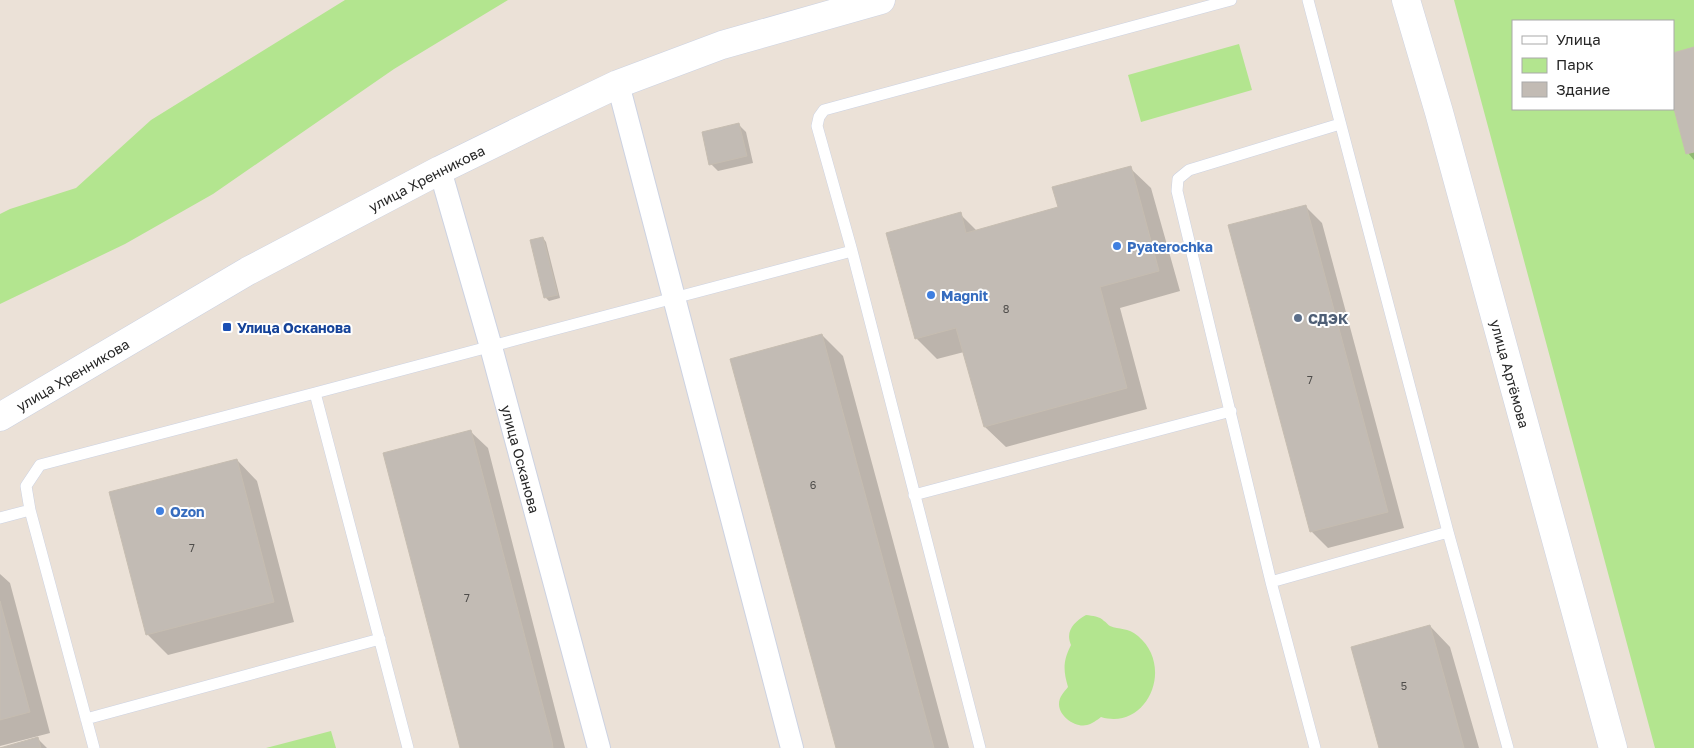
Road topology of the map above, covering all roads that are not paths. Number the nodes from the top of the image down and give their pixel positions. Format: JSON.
{"nodes":[{"id":1,"x":881,"y":0,"type":"edge"},
{"id":2,"x":1231,"y":0,"type":"edge"},
{"id":3,"x":1308,"y":0,"type":"edge"},
{"id":4,"x":1406,"y":0,"type":"edge"},
{"id":5,"x":618,"y":84,"type":"junction"},
{"id":6,"x":1340,"y":124,"type":"junction"},
{"id":7,"x":440,"y":170,"type":"junction"},
{"id":8,"x":852,"y":251,"type":"junction"},
{"id":9,"x":673,"y":297,"type":"junction"},
{"id":10,"x":491,"y":347,"type":"junction"},
{"id":11,"x":315,"y":393,"type":"junction"},
{"id":12,"x":1231,"y":411,"type":"junction"},
{"id":13,"x":0,"y":417,"type":"edge"},
{"id":14,"x":914,"y":495,"type":"junction"},
{"id":15,"x":30,"y":510,"type":"junction"},
{"id":16,"x":0,"y":518,"type":"edge"},
{"id":17,"x":1448,"y":532,"type":"junction"},
{"id":18,"x":1271,"y":582,"type":"junction"},
{"id":19,"x":380,"y":639,"type":"junction"},
{"id":20,"x":86,"y":719,"type":"junction"},
{"id":21,"x":94,"y":748,"type":"edge"},
{"id":22,"x":408,"y":748,"type":"edge"},
{"id":23,"x":599,"y":748,"type":"edge"},
{"id":24,"x":792,"y":748,"type":"edge"},
{"id":25,"x":980,"y":748,"type":"edge"},
{"id":26,"x":1315,"y":748,"type":"edge"},
{"id":27,"x":1508,"y":748,"type":"edge"},
{"id":28,"x":1613,"y":748,"type":"edge"}],
"edges":[{"from":1,"to":5,"type":"street","name":"улица Хренникова"},
{"from":2,"to":8,"type":"lane"},
{"from":3,"to":6,"type":"lane"},
{"from":4,"to":28,"type":"street","name":"улица Артёмова"},
{"from":5,"to":7,"type":"street","name":"улица Хренникова"},
{"from":5,"to":9,"type":"street"},
{"from":6,"to":12,"type":"lane"},
{"from":6,"to":17,"type":"lane"},
{"from":7,"to":10,"type":"street","name":"улица Осканова"},
{"from":7,"to":13,"type":"street","name":"улица Хренникова"},
{"from":8,"to":9,"type":"lane"},
{"from":8,"to":14,"type":"lane"},
{"from":9,"to":10,"type":"lane"},
{"from":9,"to":24,"type":"street"},
{"from":10,"to":11,"type":"lane"},
{"from":10,"to":23,"type":"street","name":"улица Осканова"},
{"from":11,"to":15,"type":"lane"},
{"from":11,"to":19,"type":"lane"},
{"from":12,"to":14,"type":"lane"},
{"from":12,"to":18,"type":"lane"},
{"from":14,"to":25,"type":"lane"},
{"from":15,"to":16,"type":"lane"},
{"from":15,"to":20,"type":"lane"},
{"from":17,"to":18,"type":"lane"},
{"from":17,"to":27,"type":"lane"},
{"from":18,"to":26,"type":"lane"},
{"from":19,"to":20,"type":"lane"},
{"from":19,"to":22,"type":"lane"},
{"from":20,"to":21,"type":"lane"}]}
